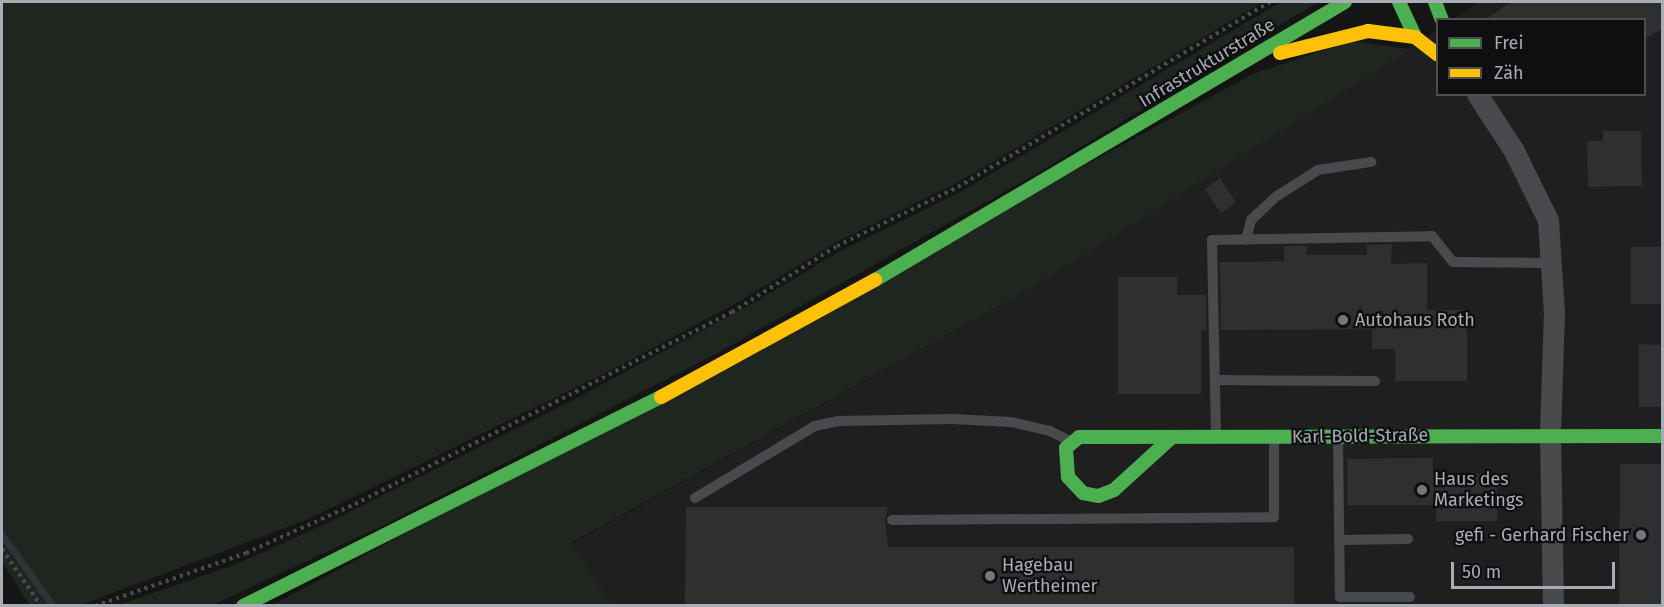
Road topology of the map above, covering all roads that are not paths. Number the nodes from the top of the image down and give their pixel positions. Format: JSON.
{"nodes":[{"id":1,"x":1345,"y":2,"type":"edge"},
{"id":2,"x":1399,"y":2,"type":"edge"},
{"id":3,"x":1435,"y":2,"type":"edge"},
{"id":4,"x":1441,"y":18,"type":"edge"},
{"id":5,"x":1415,"y":37,"type":"junction"},
{"id":6,"x":1436,"y":54,"type":"edge"},
{"id":7,"x":1245,"y":62,"type":"junction"},
{"id":8,"x":1478,"y":96,"type":"edge"},
{"id":9,"x":1371,"y":162,"type":"dead end"},
{"id":10,"x":1246,"y":240,"type":"junction"},
{"id":11,"x":1554,"y":263,"type":"junction"},
{"id":12,"x":1215,"y":380,"type":"junction"},
{"id":13,"x":1375,"y":381,"type":"dead end"},
{"id":14,"x":1550,"y":434,"type":"junction"},
{"id":15,"x":1338,"y":436,"type":"junction"},
{"id":16,"x":1662,"y":436,"type":"edge"},
{"id":17,"x":1274,"y":437,"type":"junction"},
{"id":18,"x":1216,"y":438,"type":"junction"},
{"id":19,"x":1170,"y":439,"type":"junction"},
{"id":20,"x":1073,"y":443,"type":"junction"},
{"id":21,"x":695,"y":498,"type":"dead end"},
{"id":22,"x":892,"y":520,"type":"dead end"},
{"id":23,"x":1408,"y":539,"type":"dead end"},
{"id":24,"x":1339,"y":540,"type":"junction"},
{"id":25,"x":1410,"y":597,"type":"dead end"},
{"id":26,"x":243,"y":606,"type":"edge"},
{"id":27,"x":1553,"y":606,"type":"edge"}],
"edges":[{"from":1,"to":7,"type":"street","name":"Infrastrukturstraße"},
{"from":2,"to":5,"type":"street"},
{"from":3,"to":4,"type":"street"},
{"from":5,"to":6,"type":"street"},
{"from":5,"to":7,"type":"street"},
{"from":7,"to":26,"type":"street","name":"Infrastrukturstraße"},
{"from":8,"to":11,"type":"street"},
{"from":9,"to":10,"type":"lane"},
{"from":10,"to":11,"type":"lane"},
{"from":10,"to":12,"type":"lane"},
{"from":11,"to":14,"type":"street"},
{"from":12,"to":13,"type":"lane"},
{"from":12,"to":18,"type":"lane"},
{"from":14,"to":15,"type":"street","name":"Karl-Bold-Straße"},
{"from":14,"to":16,"type":"street","name":"Karl-Bold-Straße"},
{"from":14,"to":27,"type":"street"},
{"from":15,"to":17,"type":"street","name":"Karl-Bold-Straße"},
{"from":15,"to":24,"type":"lane"},
{"from":17,"to":18,"type":"street","name":"Karl-Bold-Straße"},
{"from":17,"to":22,"type":"lane"},
{"from":18,"to":19,"type":"street","name":"Karl-Bold-Straße"},
{"from":19,"to":20,"type":"street","name":"Karl-Bold-Straße"},
{"from":19,"to":20,"type":"street"},
{"from":20,"to":21,"type":"lane"},
{"from":23,"to":24,"type":"lane"},
{"from":24,"to":25,"type":"lane"}]}
